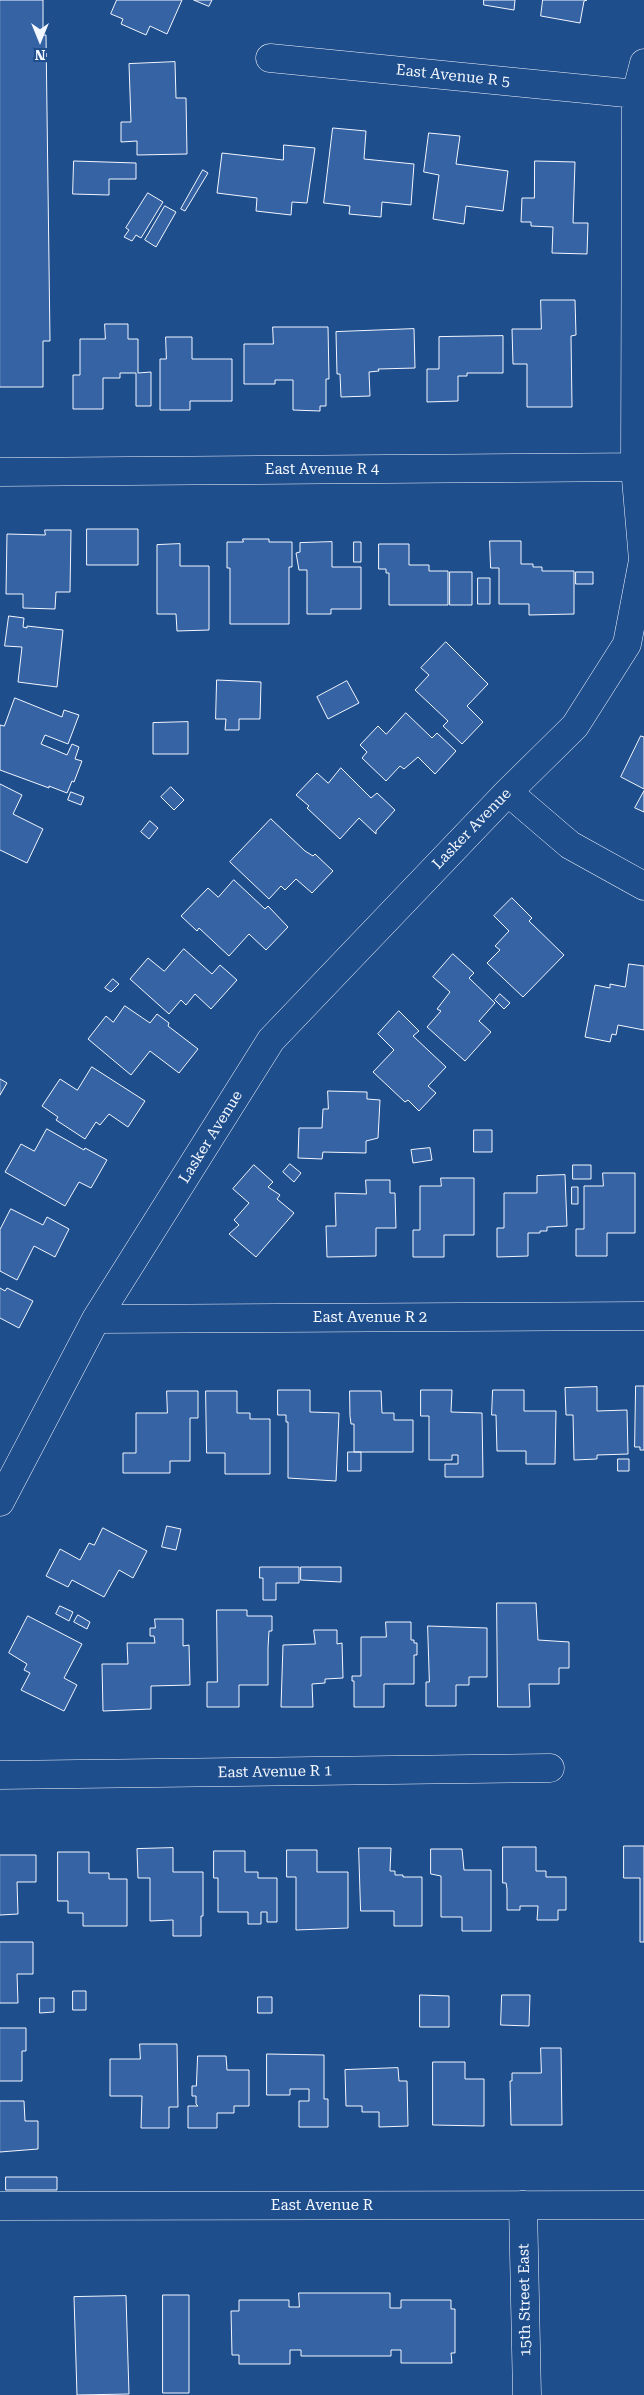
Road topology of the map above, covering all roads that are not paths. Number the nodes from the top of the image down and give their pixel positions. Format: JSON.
{"nodes":[{"id":1,"x":270,"y":58,"type":"dead end"},
{"id":2,"x":644,"y":63,"type":"edge"},
{"id":3,"x":636,"y":94,"type":"junction"},
{"id":4,"x":639,"y":467,"type":"edge"},
{"id":5,"x":0,"y":472,"type":"edge"},
{"id":6,"x":508,"y":792,"type":"junction"},
{"id":7,"x":644,"y":886,"type":"edge"},
{"id":8,"x":644,"y":1316,"type":"edge"},
{"id":9,"x":96,"y":1319,"type":"junction"},
{"id":10,"x":0,"y":1502,"type":"edge"},
{"id":11,"x":550,"y":1768,"type":"dead end"},
{"id":12,"x":0,"y":1775,"type":"edge"},
{"id":13,"x":523,"y":2205,"type":"junction"},
{"id":14,"x":644,"y":2205,"type":"edge"},
{"id":15,"x":0,"y":2206,"type":"edge"},
{"id":16,"x":527,"y":2395,"type":"edge"}],
"edges":[{"from":1,"to":3,"type":"street","name":"East Avenue R 5"},
{"from":2,"to":3,"type":"street","name":"Lasker Avenue"},
{"from":3,"to":4,"type":"street","name":"Lasker Avenue"},
{"from":4,"to":5,"type":"street","name":"East Avenue R 4"},
{"from":4,"to":6,"type":"street","name":"Lasker Avenue"},
{"from":6,"to":7,"type":"street"},
{"from":6,"to":9,"type":"street","name":"Lasker Avenue"},
{"from":8,"to":9,"type":"street","name":"East Avenue R 2"},
{"from":9,"to":10,"type":"street","name":"Lasker Avenue"},
{"from":11,"to":12,"type":"street","name":"East Avenue R 1"},
{"from":13,"to":14,"type":"street","name":"East Avenue R"},
{"from":13,"to":15,"type":"street","name":"East Avenue R"},
{"from":13,"to":16,"type":"street","name":"15th Street East"}]}
